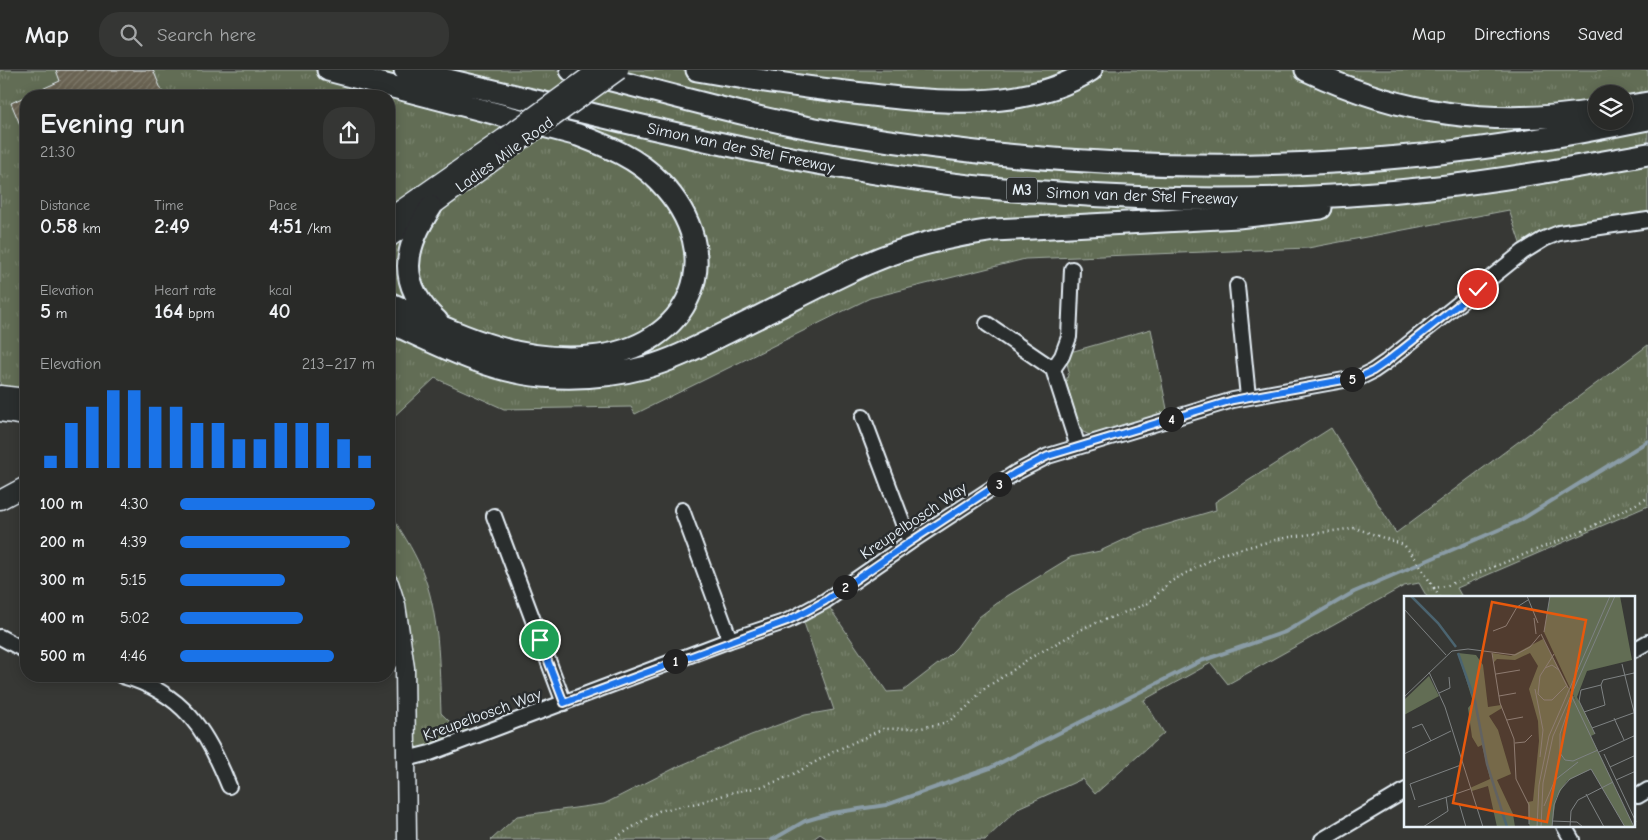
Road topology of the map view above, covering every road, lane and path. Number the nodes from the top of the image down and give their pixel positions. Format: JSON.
{"nodes":[{"id":1,"x":328,"y":70,"type":"edge"},
{"id":2,"x":405,"y":70,"type":"edge"},
{"id":3,"x":572,"y":70,"type":"edge"},
{"id":4,"x":598,"y":70,"type":"edge"},
{"id":5,"x":619,"y":70,"type":"edge"},
{"id":6,"x":697,"y":70,"type":"edge"},
{"id":7,"x":1091,"y":70,"type":"edge"},
{"id":8,"x":1306,"y":70,"type":"edge"},
{"id":9,"x":1648,"y":103,"type":"edge"},
{"id":10,"x":1633,"y":106,"type":"edge"},
{"id":11,"x":1588,"y":112,"type":"edge"},
{"id":12,"x":1648,"y":119,"type":"edge"},
{"id":13,"x":512,"y":140,"type":"junction"},
{"id":14,"x":1648,"y":154,"type":"edge"},
{"id":15,"x":1432,"y":188,"type":"junction"},
{"id":16,"x":431,"y":206,"type":"junction"},
{"id":17,"x":395,"y":214,"type":"edge"},
{"id":18,"x":1648,"y":220,"type":"edge"},
{"id":19,"x":395,"y":233,"type":"edge"},
{"id":20,"x":1072,"y":269,"type":"dead end"},
{"id":21,"x":1237,"y":286,"type":"dead end"},
{"id":22,"x":395,"y":306,"type":"edge"},
{"id":23,"x":987,"y":324,"type":"dead end"},
{"id":24,"x":395,"y":325,"type":"edge"},
{"id":25,"x":445,"y":328,"type":"junction"},
{"id":26,"x":1053,"y":369,"type":"junction"},
{"id":27,"x":0,"y":395,"type":"edge"},
{"id":28,"x":20,"y":397,"type":"edge"},
{"id":29,"x":1248,"y":397,"type":"junction"},
{"id":30,"x":0,"y":412,"type":"edge"},
{"id":31,"x":20,"y":415,"type":"edge"},
{"id":32,"x":863,"y":417,"type":"dead end"},
{"id":33,"x":1078,"y":447,"type":"junction"},
{"id":34,"x":20,"y":489,"type":"edge"},
{"id":35,"x":1648,"y":498,"type":"edge"},
{"id":36,"x":0,"y":500,"type":"edge"},
{"id":37,"x":20,"y":500,"type":"edge"},
{"id":38,"x":0,"y":508,"type":"edge"},
{"id":39,"x":682,"y":510,"type":"dead end"},
{"id":40,"x":494,"y":516,"type":"dead end"},
{"id":41,"x":910,"y":542,"type":"junction"},
{"id":42,"x":1434,"y":588,"type":"junction"},
{"id":43,"x":1439,"y":596,"type":"edge"},
{"id":44,"x":395,"y":602,"type":"edge"},
{"id":45,"x":0,"y":637,"type":"edge"},
{"id":46,"x":730,"y":640,"type":"junction"},
{"id":47,"x":1648,"y":642,"type":"edge"},
{"id":48,"x":20,"y":648,"type":"edge"},
{"id":49,"x":1636,"y":649,"type":"edge"},
{"id":50,"x":139,"y":682,"type":"edge"},
{"id":51,"x":564,"y":703,"type":"junction"},
{"id":52,"x":406,"y":758,"type":"junction"},
{"id":53,"x":229,"y":786,"type":"dead end"},
{"id":54,"x":1404,"y":791,"type":"edge"},
{"id":55,"x":1565,"y":828,"type":"edge"},
{"id":56,"x":1329,"y":838,"type":"edge"},
{"id":57,"x":407,"y":840,"type":"edge"},
{"id":58,"x":612,"y":840,"type":"edge"},
{"id":59,"x":1572,"y":840,"type":"edge"}],
"edges":[{"from":1,"to":25,"type":"highway"},
{"from":2,"to":15,"type":"highway","name":"Simon van der Stel Freeway","number":"M3"},
{"from":3,"to":12,"type":"highway","name":"Simon van der Stel Freeway","number":"M3"},
{"from":4,"to":13,"type":"main road","name":"Ladies Mile Road","bridge":true},
{"from":5,"to":13,"type":"main road","name":"Ladies Mile Road","bridge":true},
{"from":6,"to":7,"type":"highway"},
{"from":8,"to":11,"type":"highway"},
{"from":9,"to":10,"type":"highway"},
{"from":13,"to":16,"type":"main road","name":"Ladies Mile Road"},
{"from":13,"to":17,"type":"main road","name":"Ladies Mile Road"},
{"from":14,"to":15,"type":"highway","name":"Simon van der Stel Freeway","number":"M3"},
{"from":15,"to":24,"type":"highway"},
{"from":16,"to":19,"type":"main road","name":"Ladies Mile Road"},
{"from":16,"to":25,"type":"highway"},
{"from":18,"to":29,"type":"street","name":"Kreupelbosch Way"},
{"from":20,"to":26,"type":"street"},
{"from":21,"to":29,"type":"street"},
{"from":22,"to":25,"type":"highway"},
{"from":23,"to":26,"type":"street"},
{"from":26,"to":33,"type":"street"},
{"from":27,"to":28,"type":"main road"},
{"from":29,"to":33,"type":"street","name":"Kreupelbosch Way"},
{"from":30,"to":31,"type":"main road"},
{"from":32,"to":41,"type":"street"},
{"from":33,"to":41,"type":"street","name":"Kreupelbosch Way"},
{"from":34,"to":36,"type":"main road"},
{"from":35,"to":42,"type":"path"},
{"from":37,"to":38,"type":"main road"},
{"from":39,"to":46,"type":"street"},
{"from":40,"to":51,"type":"street"},
{"from":41,"to":46,"type":"street","name":"Kreupelbosch Way"},
{"from":42,"to":43,"type":"path"},
{"from":42,"to":58,"type":"path"},
{"from":44,"to":52,"type":"main road"},
{"from":45,"to":48,"type":"street"},
{"from":46,"to":51,"type":"street","name":"Kreupelbosch Way"},
{"from":47,"to":49,"type":"street"},
{"from":50,"to":53,"type":"street"},
{"from":51,"to":52,"type":"street","name":"Kreupelbosch Way"},
{"from":52,"to":57,"type":"main road"},
{"from":54,"to":56,"type":"street"},
{"from":55,"to":59,"type":"street"}]}
